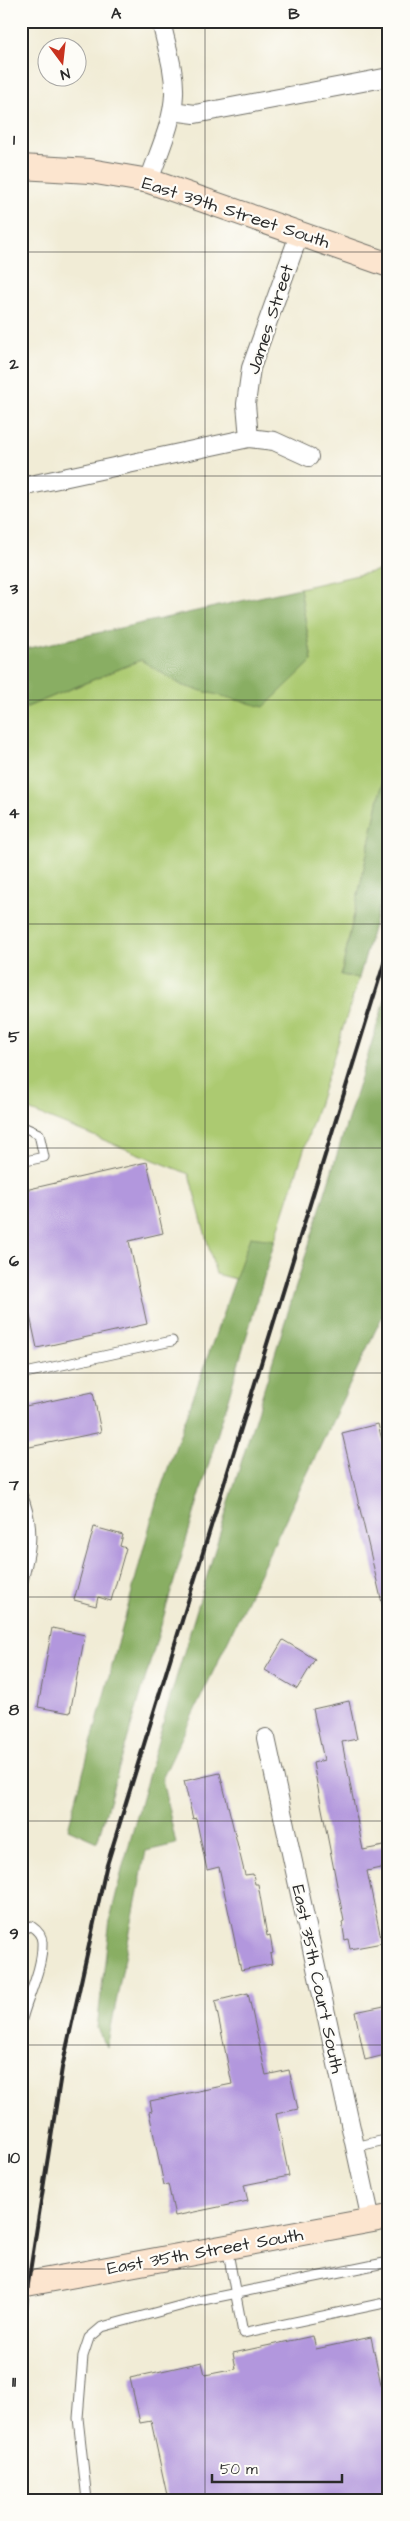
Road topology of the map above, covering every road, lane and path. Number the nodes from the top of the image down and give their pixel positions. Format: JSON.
{"nodes":[{"id":1,"x":161,"y":21,"type":"edge"},
{"id":2,"x":389,"y":77,"type":"edge"},
{"id":3,"x":172,"y":110,"type":"junction"},
{"id":4,"x":21,"y":167,"type":"edge"},
{"id":5,"x":148,"y":181,"type":"junction"},
{"id":6,"x":300,"y":232,"type":"junction"},
{"id":7,"x":389,"y":265,"type":"edge"},
{"id":8,"x":249,"y":438,"type":"junction"},
{"id":9,"x":309,"y":457,"type":"dead end"},
{"id":10,"x":21,"y":487,"type":"edge"},
{"id":11,"x":21,"y":1126,"type":"edge"},
{"id":12,"x":21,"y":1162,"type":"edge"},
{"id":13,"x":172,"y":1341,"type":"dead end"},
{"id":14,"x":21,"y":1374,"type":"edge"},
{"id":15,"x":21,"y":1492,"type":"edge"},
{"id":16,"x":21,"y":1588,"type":"edge"},
{"id":17,"x":266,"y":1738,"type":"dead end"},
{"id":18,"x":21,"y":1929,"type":"edge"},
{"id":19,"x":21,"y":1994,"type":"edge"},
{"id":20,"x":26,"y":2005,"type":"junction"},
{"id":21,"x":21,"y":2023,"type":"edge"},
{"id":22,"x":389,"y":2139,"type":"edge"},
{"id":23,"x":355,"y":2147,"type":"junction"},
{"id":24,"x":380,"y":2219,"type":"edge"},
{"id":25,"x":227,"y":2247,"type":"junction"},
{"id":26,"x":389,"y":2262,"type":"edge"},
{"id":27,"x":21,"y":2285,"type":"edge"},
{"id":28,"x":235,"y":2295,"type":"junction"},
{"id":29,"x":389,"y":2302,"type":"edge"},
{"id":30,"x":87,"y":2500,"type":"edge"}],
"edges":[{"from":1,"to":3,"type":"street"},
{"from":2,"to":3,"type":"street"},
{"from":3,"to":5,"type":"street"},
{"from":4,"to":5,"type":"main road","name":"East 39th Street South"},
{"from":5,"to":6,"type":"main road","name":"East 39th Street South"},
{"from":6,"to":7,"type":"main road","name":"East 39th Street South"},
{"from":6,"to":8,"type":"street","name":"James Street"},
{"from":8,"to":9,"type":"street"},
{"from":8,"to":10,"type":"street"},
{"from":11,"to":12,"type":"lane"},
{"from":13,"to":14,"type":"lane"},
{"from":15,"to":16,"type":"lane"},
{"from":17,"to":23,"type":"street","name":"East 35th Court South"},
{"from":18,"to":20,"type":"lane"},
{"from":19,"to":20,"type":"lane"},
{"from":20,"to":21,"type":"lane"},
{"from":22,"to":23,"type":"lane"},
{"from":23,"to":24,"type":"street","name":"East 35th Court South"},
{"from":24,"to":25,"type":"main road","name":"East 35th Street South"},
{"from":25,"to":27,"type":"main road","name":"East 35th Street South"},
{"from":25,"to":28,"type":"lane"},
{"from":26,"to":28,"type":"lane"},
{"from":28,"to":29,"type":"lane"},
{"from":28,"to":30,"type":"lane"}]}
